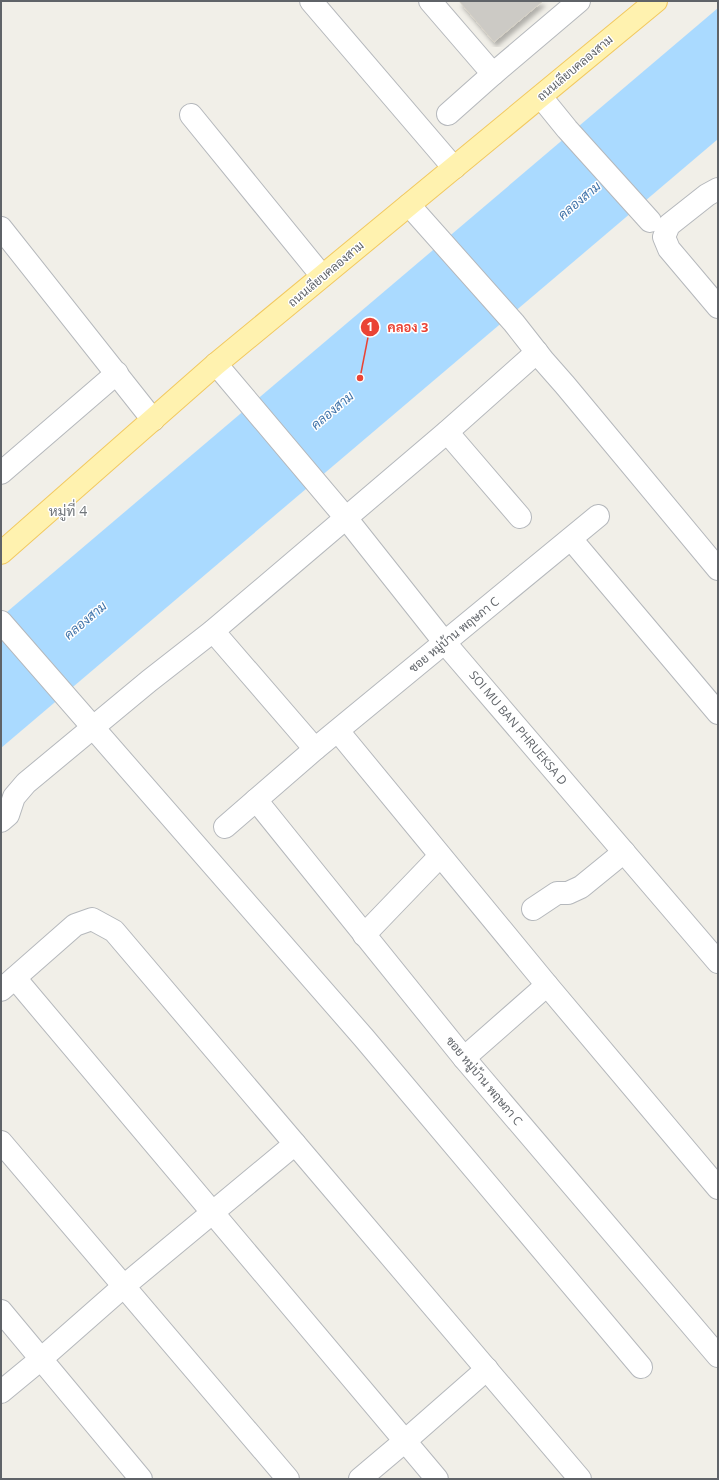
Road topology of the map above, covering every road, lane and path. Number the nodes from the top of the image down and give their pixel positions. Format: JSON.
{"nodes":[{"id":1,"x":311,"y":1,"type":"edge"},
{"id":2,"x":430,"y":1,"type":"edge"},
{"id":3,"x":579,"y":1,"type":"edge"},
{"id":4,"x":656,"y":1,"type":"edge"},
{"id":5,"x":493,"y":74,"type":"junction"},
{"id":6,"x":540,"y":97,"type":"junction"},
{"id":7,"x":448,"y":114,"type":"dead end"},
{"id":8,"x":191,"y":115,"type":"dead end"},
{"id":9,"x":454,"y":168,"type":"junction"},
{"id":10,"x":718,"y":189,"type":"edge"},
{"id":11,"x":409,"y":205,"type":"junction"},
{"id":12,"x":650,"y":221,"type":"dead end"},
{"id":13,"x":1,"y":228,"type":"edge"},
{"id":14,"x":322,"y":276,"type":"junction"},
{"id":15,"x":718,"y":307,"type":"edge"},
{"id":16,"x":537,"y":352,"type":"junction"},
{"id":17,"x":216,"y":364,"type":"junction"},
{"id":18,"x":117,"y":373,"type":"junction"},
{"id":19,"x":153,"y":420,"type":"junction"},
{"id":20,"x":446,"y":432,"type":"junction"},
{"id":21,"x":1,"y":473,"type":"edge"},
{"id":22,"x":598,"y":516,"type":"dead end"},
{"id":23,"x":520,"y":517,"type":"dead end"},
{"id":24,"x":346,"y":518,"type":"junction"},
{"id":25,"x":570,"y":539,"type":"junction"},
{"id":26,"x":1,"y":553,"type":"edge"},
{"id":27,"x":718,"y":569,"type":"edge"},
{"id":28,"x":1,"y":622,"type":"edge"},
{"id":29,"x":213,"y":631,"type":"junction"},
{"id":30,"x":445,"y":643,"type":"junction"},
{"id":31,"x":718,"y":713,"type":"edge"},
{"id":32,"x":93,"y":728,"type":"junction"},
{"id":33,"x":338,"y":731,"type":"junction"},
{"id":34,"x":315,"y":749,"type":"junction"},
{"id":35,"x":256,"y":800,"type":"junction"},
{"id":36,"x":1,"y":821,"type":"edge"},
{"id":37,"x":226,"y":827,"type":"dead end"},
{"id":38,"x":624,"y":852,"type":"junction"},
{"id":39,"x":440,"y":856,"type":"junction"},
{"id":40,"x":533,"y":909,"type":"dead end"},
{"id":41,"x":364,"y":935,"type":"junction"},
{"id":42,"x":718,"y":962,"type":"edge"},
{"id":43,"x":8,"y":984,"type":"edge"},
{"id":44,"x":547,"y":985,"type":"junction"},
{"id":45,"x":464,"y":1058,"type":"junction"},
{"id":46,"x":1,"y":1142,"type":"edge"},
{"id":47,"x":296,"y":1144,"type":"junction"},
{"id":48,"x":718,"y":1188,"type":"edge"},
{"id":49,"x":213,"y":1213,"type":"junction"},
{"id":50,"x":124,"y":1286,"type":"junction"},
{"id":51,"x":1,"y":1311,"type":"edge"},
{"id":52,"x":718,"y":1356,"type":"edge"},
{"id":53,"x":41,"y":1359,"type":"junction"},
{"id":54,"x":641,"y":1367,"type":"dead end"},
{"id":55,"x":487,"y":1369,"type":"junction"},
{"id":56,"x":1,"y":1392,"type":"edge"},
{"id":57,"x":405,"y":1441,"type":"junction"},
{"id":58,"x":141,"y":1479,"type":"edge"},
{"id":59,"x":288,"y":1479,"type":"edge"},
{"id":60,"x":360,"y":1479,"type":"edge"},
{"id":61,"x":437,"y":1479,"type":"edge"},
{"id":62,"x":580,"y":1479,"type":"edge"}],
"edges":[{"from":1,"to":9,"type":"street"},
{"from":2,"to":5,"type":"street"},
{"from":3,"to":5,"type":"street"},
{"from":4,"to":6,"type":"main road","name":"ถนนเลียบคลองสาม"},
{"from":5,"to":7,"type":"street"},
{"from":6,"to":9,"type":"main road","name":"ถนนเลียบคลองสาม"},
{"from":6,"to":12,"type":"street"},
{"from":8,"to":14,"type":"street"},
{"from":9,"to":11,"type":"main road","name":"ถนนเลียบคลองสาม"},
{"from":10,"to":15,"type":"street"},
{"from":11,"to":14,"type":"main road","name":"ถนนเลียบคลองสาม"},
{"from":11,"to":16,"type":"street"},
{"from":13,"to":18,"type":"street"},
{"from":14,"to":17,"type":"main road","name":"ถนนเลียบคลองสาม"},
{"from":16,"to":20,"type":"street"},
{"from":16,"to":27,"type":"street"},
{"from":17,"to":19,"type":"main road","name":"ถนนเลียบคลองสาม"},
{"from":17,"to":24,"type":"street","name":"SOI MU BAN PHRUEKSA D"},
{"from":18,"to":19,"type":"street"},
{"from":18,"to":21,"type":"street"},
{"from":19,"to":26,"type":"main road","name":"ถนนเลียบคลองสาม"},
{"from":20,"to":23,"type":"street"},
{"from":20,"to":24,"type":"street"},
{"from":22,"to":25,"type":"street","name":"ซอย หมู่บ้าน พฤษภา C"},
{"from":24,"to":29,"type":"street"},
{"from":24,"to":30,"type":"street","name":"SOI MU BAN PHRUEKSA D"},
{"from":25,"to":30,"type":"street","name":"ซอย หมู่บ้าน พฤษภา C"},
{"from":25,"to":31,"type":"street"},
{"from":28,"to":32,"type":"street"},
{"from":29,"to":32,"type":"street"},
{"from":29,"to":34,"type":"street"},
{"from":30,"to":33,"type":"street","name":"ซอย หมู่บ้าน พฤษภา C"},
{"from":30,"to":38,"type":"street","name":"SOI MU BAN PHRUEKSA D"},
{"from":32,"to":36,"type":"street"},
{"from":32,"to":54,"type":"street"},
{"from":33,"to":34,"type":"street","name":"ซอย หมู่บ้าน พฤษภา C"},
{"from":33,"to":39,"type":"street"},
{"from":34,"to":35,"type":"street","name":"ซอย หมู่บ้าน พฤษภา C"},
{"from":35,"to":37,"type":"street","name":"ซอย หมู่บ้าน พฤษภา C"},
{"from":35,"to":41,"type":"street","name":"ซอย หมู่บ้าน พฤษภา C"},
{"from":38,"to":40,"type":"street"},
{"from":38,"to":42,"type":"street","name":"SOI MU BAN PHRUEKSA D"},
{"from":39,"to":41,"type":"street"},
{"from":39,"to":44,"type":"street"},
{"from":41,"to":45,"type":"street","name":"ซอย หมู่บ้าน พฤษภา C"},
{"from":43,"to":47,"type":"street"},
{"from":43,"to":49,"type":"street"},
{"from":44,"to":45,"type":"street"},
{"from":44,"to":48,"type":"street"},
{"from":45,"to":52,"type":"street","name":"ซอย หมู่บ้าน พฤษภา C"},
{"from":46,"to":50,"type":"street"},
{"from":47,"to":49,"type":"street"},
{"from":47,"to":55,"type":"street"},
{"from":49,"to":50,"type":"street"},
{"from":49,"to":57,"type":"street"},
{"from":50,"to":53,"type":"street"},
{"from":50,"to":59,"type":"street"},
{"from":51,"to":53,"type":"street"},
{"from":53,"to":56,"type":"street"},
{"from":53,"to":58,"type":"street"},
{"from":55,"to":57,"type":"street"},
{"from":55,"to":62,"type":"street"},
{"from":57,"to":60,"type":"street"},
{"from":57,"to":61,"type":"street"}]}
